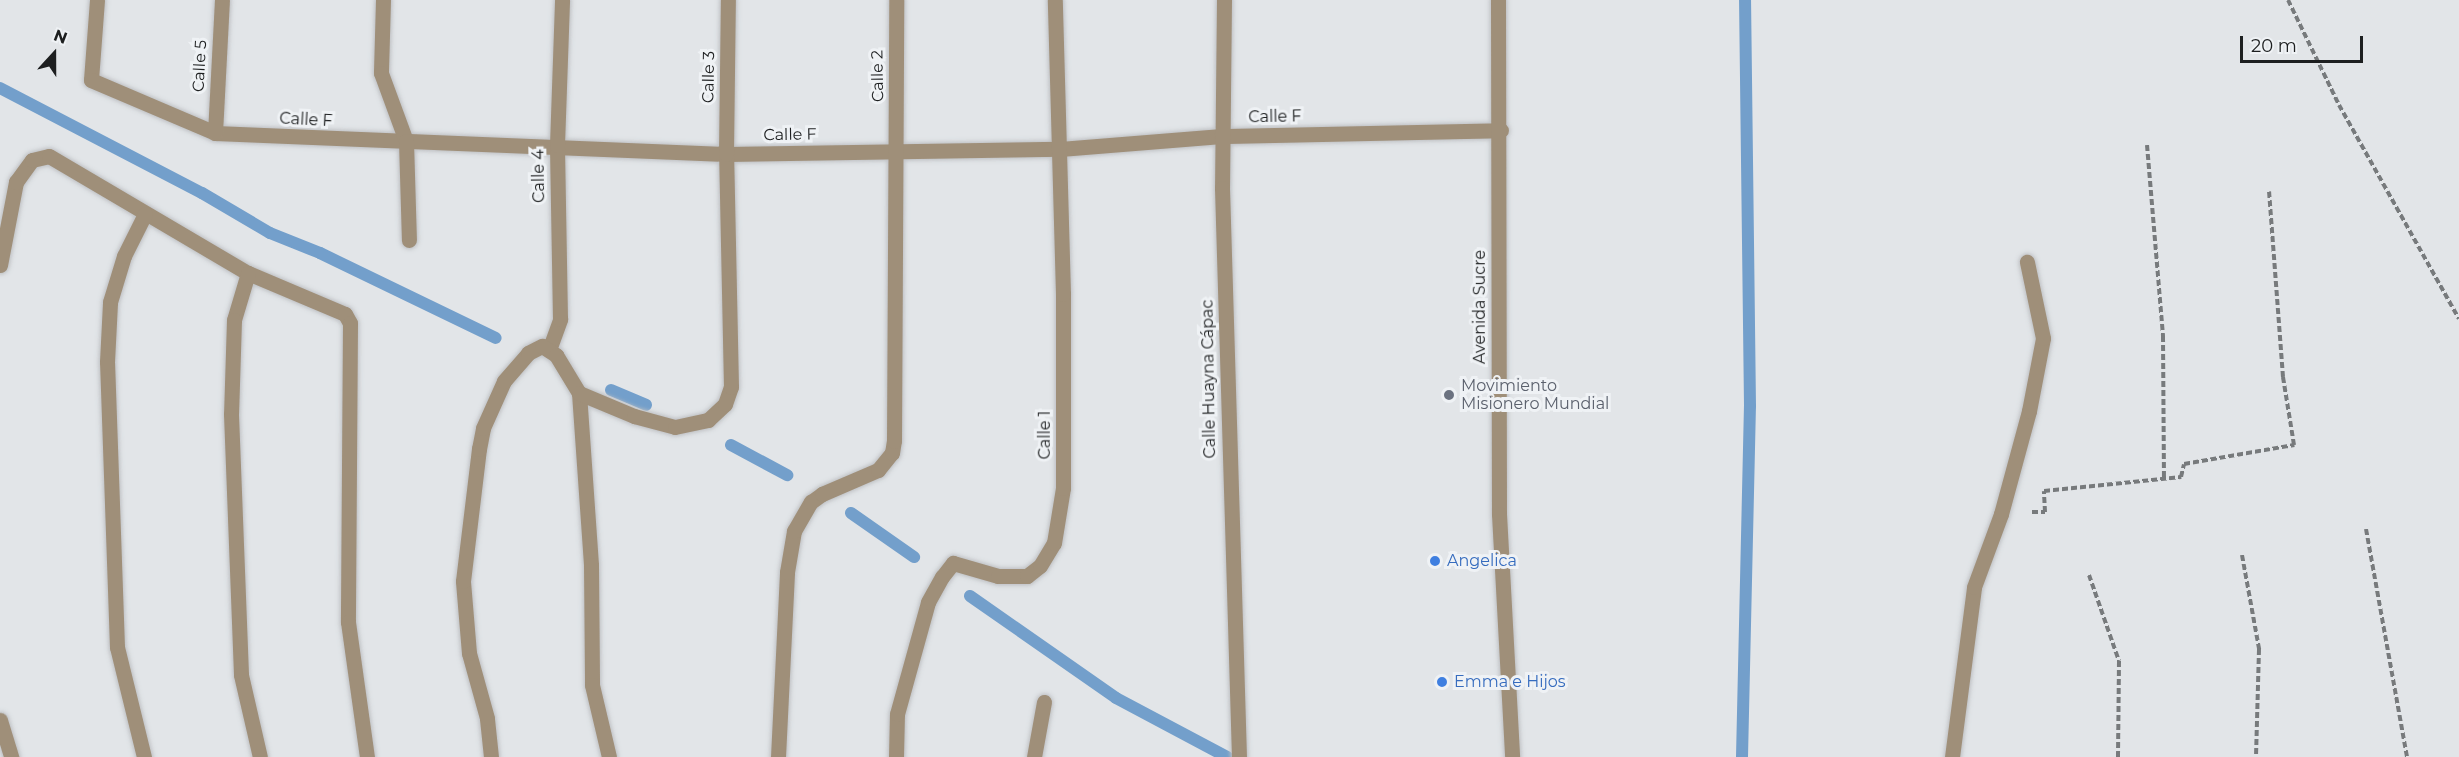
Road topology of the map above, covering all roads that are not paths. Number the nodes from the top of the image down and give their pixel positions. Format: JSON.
{"nodes":[{"id":1,"x":97,"y":0,"type":"edge"},
{"id":2,"x":222,"y":0,"type":"edge"},
{"id":3,"x":383,"y":0,"type":"edge"},
{"id":4,"x":562,"y":0,"type":"edge"},
{"id":5,"x":728,"y":0,"type":"edge"},
{"id":6,"x":896,"y":0,"type":"edge"},
{"id":7,"x":1055,"y":0,"type":"edge"},
{"id":8,"x":1224,"y":0,"type":"edge"},
{"id":9,"x":1498,"y":0,"type":"edge"},
{"id":10,"x":1501,"y":130,"type":"junction"},
{"id":11,"x":215,"y":134,"type":"junction"},
{"id":12,"x":1221,"y":136,"type":"junction"},
{"id":13,"x":406,"y":141,"type":"junction"},
{"id":14,"x":556,"y":145,"type":"junction"},
{"id":15,"x":1060,"y":148,"type":"junction"},
{"id":16,"x":897,"y":151,"type":"junction"},
{"id":17,"x":726,"y":154,"type":"junction"},
{"id":18,"x":145,"y":214,"type":"junction"},
{"id":19,"x":409,"y":240,"type":"dead end"},
{"id":20,"x":2027,"y":262,"type":"dead end"},
{"id":21,"x":0,"y":266,"type":"edge"},
{"id":22,"x":248,"y":273,"type":"junction"},
{"id":23,"x":549,"y":350,"type":"junction"},
{"id":24,"x":579,"y":393,"type":"junction"},
{"id":25,"x":1044,"y":702,"type":"dead end"},
{"id":26,"x":0,"y":720,"type":"edge"},
{"id":27,"x":11,"y":757,"type":"edge"},
{"id":28,"x":144,"y":757,"type":"edge"},
{"id":29,"x":260,"y":757,"type":"edge"},
{"id":30,"x":367,"y":757,"type":"edge"},
{"id":31,"x":491,"y":757,"type":"edge"},
{"id":32,"x":609,"y":757,"type":"edge"},
{"id":33,"x":778,"y":757,"type":"edge"},
{"id":34,"x":896,"y":757,"type":"edge"},
{"id":35,"x":1034,"y":757,"type":"edge"},
{"id":36,"x":1239,"y":757,"type":"edge"},
{"id":37,"x":1512,"y":757,"type":"edge"},
{"id":38,"x":1952,"y":757,"type":"edge"}],
"edges":[{"from":1,"to":11,"type":"street","name":"Calle F"},
{"from":2,"to":11,"type":"street","name":"Calle 5"},
{"from":3,"to":13,"type":"street"},
{"from":4,"to":14,"type":"street","name":"Calle 4"},
{"from":5,"to":17,"type":"street","name":"Calle 3"},
{"from":6,"to":16,"type":"street","name":"Calle 2"},
{"from":7,"to":15,"type":"street","name":"Calle 1"},
{"from":8,"to":12,"type":"street","name":"Calle Huayna Cápac"},
{"from":9,"to":10,"type":"street","name":"Avenida Sucre"},
{"from":10,"to":12,"type":"street","name":"Calle F"},
{"from":10,"to":37,"type":"street","name":"Avenida Sucre"},
{"from":11,"to":13,"type":"street","name":"Calle F"},
{"from":12,"to":15,"type":"street","name":"Calle F"},
{"from":12,"to":36,"type":"street","name":"Calle Huayna Cápac"},
{"from":13,"to":14,"type":"street","name":"Calle F"},
{"from":13,"to":19,"type":"street"},
{"from":14,"to":17,"type":"street","name":"Calle F"},
{"from":14,"to":23,"type":"street","name":"Calle 4"},
{"from":15,"to":16,"type":"street","name":"Calle F"},
{"from":15,"to":34,"type":"street","name":"Calle 1"},
{"from":16,"to":17,"type":"street","name":"Calle F"},
{"from":16,"to":33,"type":"street","name":"Calle 2"},
{"from":17,"to":24,"type":"street","name":"Calle 3"},
{"from":18,"to":21,"type":"street"},
{"from":18,"to":22,"type":"street"},
{"from":18,"to":28,"type":"street"},
{"from":20,"to":38,"type":"street"},
{"from":22,"to":29,"type":"street"},
{"from":22,"to":30,"type":"street"},
{"from":23,"to":24,"type":"street"},
{"from":23,"to":31,"type":"street"},
{"from":24,"to":32,"type":"street"},
{"from":25,"to":35,"type":"street"},
{"from":26,"to":27,"type":"street"}]}
